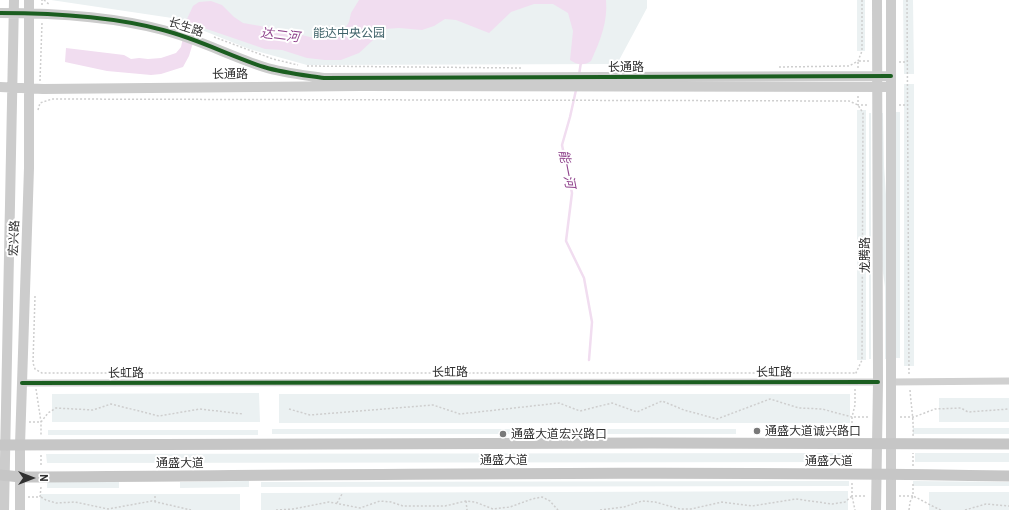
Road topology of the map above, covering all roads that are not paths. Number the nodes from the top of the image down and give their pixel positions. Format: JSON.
{"nodes":[{"id":1,"x":14,"y":0,"type":"edge"},
{"id":2,"x":29,"y":0,"type":"edge"},
{"id":3,"x":877,"y":0,"type":"edge"},
{"id":4,"x":891,"y":0,"type":"edge"},
{"id":5,"x":0,"y":13,"type":"edge"},
{"id":6,"x":14,"y":13,"type":"junction"},
{"id":7,"x":29,"y":14,"type":"junction"},
{"id":8,"x":891,"y":76,"type":"junction"},
{"id":9,"x":361,"y":78,"type":"joint"},
{"id":10,"x":877,"y":82,"type":"junction"},
{"id":11,"x":0,"y":87,"type":"edge"},
{"id":12,"x":891,"y":87,"type":"junction"},
{"id":13,"x":12,"y":88,"type":"junction"},
{"id":14,"x":29,"y":88,"type":"junction"},
{"id":15,"x":1009,"y":381,"type":"edge"},
{"id":16,"x":878,"y":382,"type":"junction"},
{"id":17,"x":892,"y":382,"type":"junction"},
{"id":18,"x":3,"y":383,"type":"edge"},
{"id":19,"x":22,"y":383,"type":"junction"},
{"id":20,"x":878,"y":443,"type":"junction"},
{"id":21,"x":892,"y":444,"type":"junction"},
{"id":22,"x":1009,"y":444,"type":"edge"},
{"id":23,"x":3,"y":445,"type":"edge"},
{"id":24,"x":20,"y":445,"type":"junction"},
{"id":25,"x":877,"y":474,"type":"junction"},
{"id":26,"x":892,"y":474,"type":"junction"},
{"id":27,"x":2,"y":475,"type":"edge"},
{"id":28,"x":1009,"y":476,"type":"edge"},
{"id":29,"x":21,"y":477,"type":"junction"},
{"id":30,"x":4,"y":510,"type":"edge"},
{"id":31,"x":20,"y":510,"type":"edge"},
{"id":32,"x":876,"y":510,"type":"edge"},
{"id":33,"x":891,"y":510,"type":"edge"}],
"edges":[{"from":1,"to":6,"type":"main road","name":"宏兴路"},
{"from":2,"to":7,"type":"main road","name":"宏兴路"},
{"from":3,"to":10,"type":"main road","name":"龙腾路"},
{"from":4,"to":8,"type":"main road"},
{"from":5,"to":6,"type":"main road","name":"长生路"},
{"from":6,"to":7,"type":"main road","name":"长生路"},
{"from":6,"to":13,"type":"main road","name":"宏兴路"},
{"from":7,"to":9,"type":"main road","name":"长生路"},
{"from":7,"to":14,"type":"main road","name":"宏兴路"},
{"from":8,"to":10,"type":"main road","name":"长通路"},
{"from":8,"to":12,"type":"main road"},
{"from":9,"to":10,"type":"main road","name":"长通路"},
{"from":10,"to":12,"type":"main road","name":"长通路"},
{"from":10,"to":14,"type":"main road","name":"长通路"},
{"from":10,"to":16,"type":"main road","name":"龙腾路"},
{"from":11,"to":13,"type":"main road","name":"长通路"},
{"from":12,"to":17,"type":"main road"},
{"from":13,"to":14,"type":"main road","name":"长通路"},
{"from":13,"to":18,"type":"main road","name":"宏兴路"},
{"from":14,"to":19,"type":"main road","name":"宏兴路"},
{"from":15,"to":17,"type":"street"},
{"from":16,"to":19,"type":"street","name":"长虹路"},
{"from":16,"to":20,"type":"main road","name":"龙腾路"},
{"from":17,"to":21,"type":"main road"},
{"from":18,"to":23,"type":"main road","name":"宏兴路"},
{"from":19,"to":24,"type":"main road","name":"宏兴路"},
{"from":20,"to":21,"type":"main road","name":"通盛大道"},
{"from":20,"to":24,"type":"main road","name":"通盛大道"},
{"from":20,"to":25,"type":"main road","name":"龙腾路"},
{"from":21,"to":22,"type":"main road","name":"通盛大道"},
{"from":21,"to":26,"type":"main road"},
{"from":23,"to":24,"type":"main road","name":"通盛大道"},
{"from":23,"to":27,"type":"main road","name":"宏兴路"},
{"from":24,"to":29,"type":"main road","name":"宏兴路"},
{"from":25,"to":26,"type":"main road","name":"通盛大道"},
{"from":25,"to":29,"type":"main road","name":"通盛大道"},
{"from":25,"to":32,"type":"main road","name":"龙腾路"},
{"from":26,"to":28,"type":"main road","name":"通盛大道"},
{"from":26,"to":33,"type":"main road"},
{"from":27,"to":29,"type":"main road","name":"通盛大道"},
{"from":27,"to":30,"type":"main road","name":"宏兴路"},
{"from":29,"to":31,"type":"main road","name":"宏兴路"}]}
